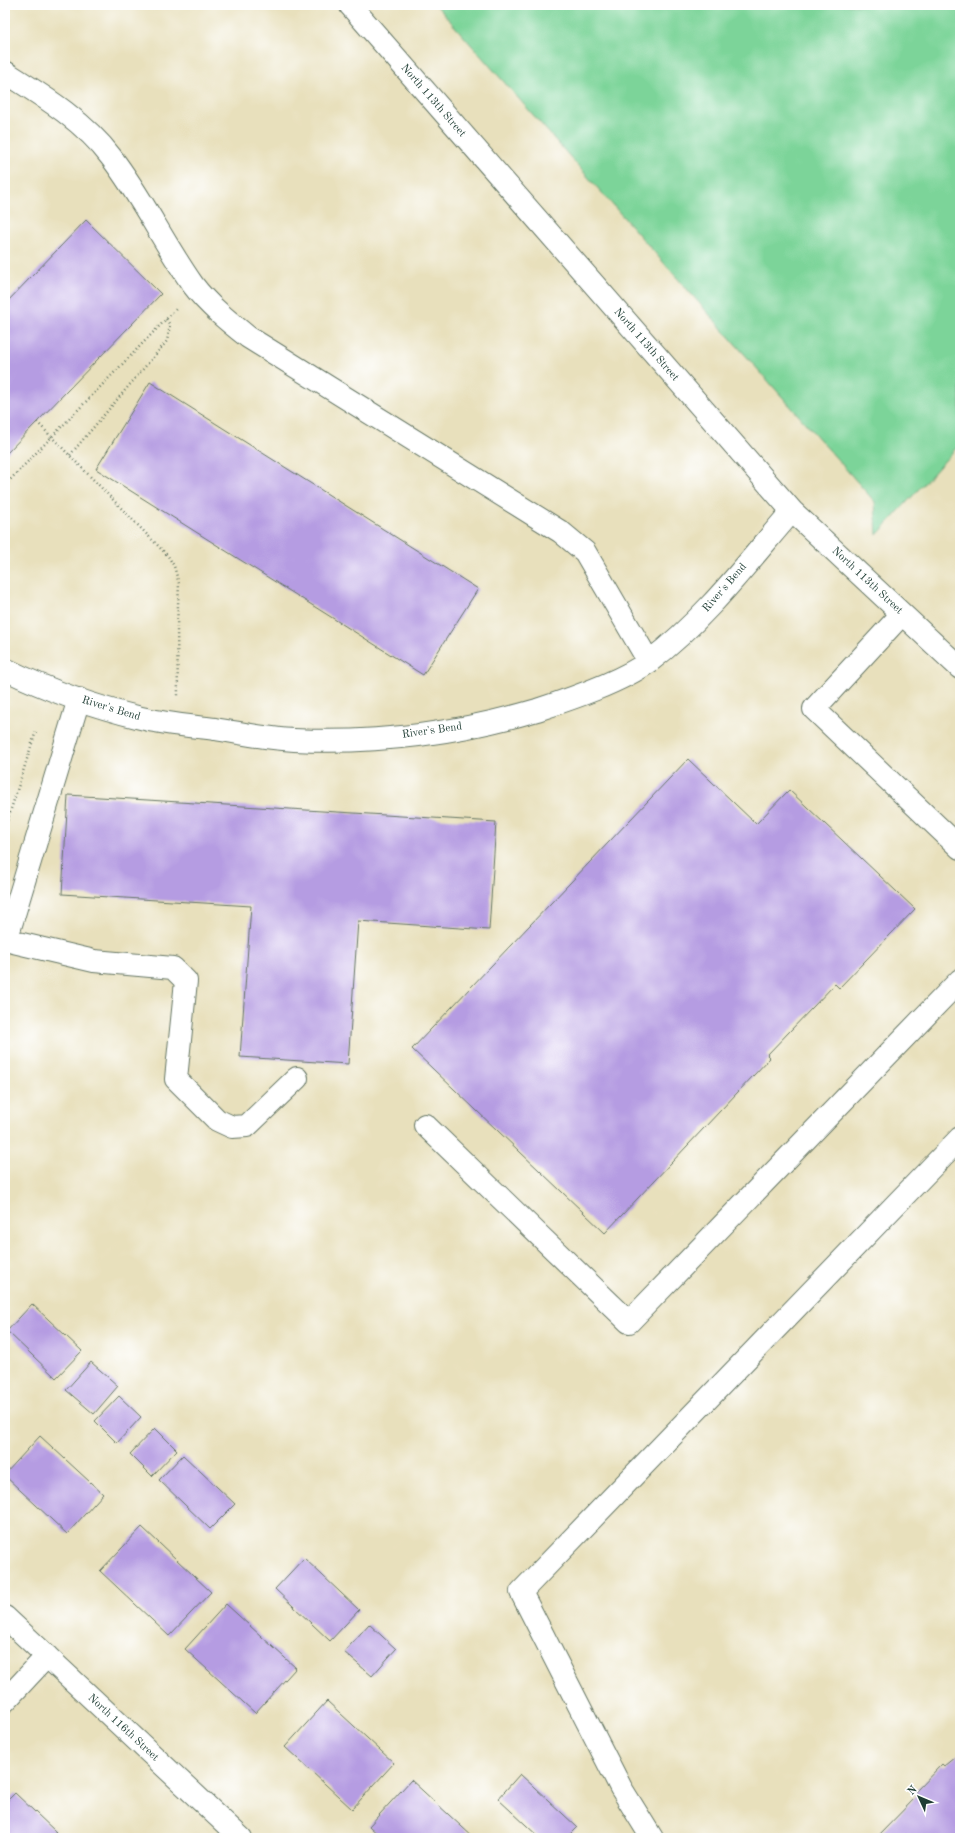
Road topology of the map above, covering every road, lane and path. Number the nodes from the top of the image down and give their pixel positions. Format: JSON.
{"nodes":[{"id":1,"x":350,"y":5,"type":"edge"},
{"id":2,"x":5,"y":72,"type":"edge"},
{"id":3,"x":196,"y":288,"type":"junction"},
{"id":4,"x":166,"y":319,"type":"junction"},
{"id":5,"x":37,"y":422,"type":"dead end"},
{"id":6,"x":51,"y":438,"type":"junction"},
{"id":7,"x":70,"y":455,"type":"junction"},
{"id":8,"x":5,"y":485,"type":"edge"},
{"id":9,"x":792,"y":511,"type":"junction"},
{"id":10,"x":902,"y":614,"type":"junction"},
{"id":11,"x":649,"y":662,"type":"junction"},
{"id":12,"x":959,"y":665,"type":"edge"},
{"id":13,"x":5,"y":669,"type":"edge"},
{"id":14,"x":79,"y":700,"type":"junction"},
{"id":15,"x":177,"y":724,"type":"junction"},
{"id":16,"x":36,"y":731,"type":"dead end"},
{"id":17,"x":5,"y":828,"type":"edge"},
{"id":18,"x":960,"y":848,"type":"edge"},
{"id":19,"x":6,"y":940,"type":"edge"},
{"id":20,"x":960,"y":980,"type":"edge"},
{"id":21,"x":297,"y":1078,"type":"dead end"},
{"id":22,"x":425,"y":1125,"type":"dead end"},
{"id":23,"x":960,"y":1138,"type":"edge"},
{"id":24,"x":5,"y":1617,"type":"edge"},
{"id":25,"x":47,"y":1656,"type":"junction"},
{"id":26,"x":5,"y":1701,"type":"edge"},
{"id":27,"x":241,"y":1838,"type":"edge"},
{"id":28,"x":652,"y":1838,"type":"edge"}],
"edges":[{"from":1,"to":9,"type":"street","name":"North 113th Street"},
{"from":2,"to":3,"type":"street"},
{"from":3,"to":4,"type":"path"},
{"from":3,"to":11,"type":"street"},
{"from":4,"to":6,"type":"path"},
{"from":4,"to":7,"type":"path"},
{"from":5,"to":6,"type":"path"},
{"from":6,"to":7,"type":"path"},
{"from":6,"to":8,"type":"path"},
{"from":7,"to":15,"type":"path"},
{"from":9,"to":10,"type":"street","name":"North 113th Street"},
{"from":9,"to":11,"type":"street","name":"River's Bend"},
{"from":10,"to":12,"type":"street","name":"North 113th Street"},
{"from":10,"to":18,"type":"street"},
{"from":11,"to":15,"type":"street","name":"River's Bend"},
{"from":13,"to":14,"type":"street","name":"River's Bend"},
{"from":14,"to":15,"type":"street","name":"River's Bend"},
{"from":14,"to":19,"type":"street"},
{"from":16,"to":17,"type":"path"},
{"from":19,"to":21,"type":"street"},
{"from":20,"to":22,"type":"street"},
{"from":23,"to":28,"type":"street"},
{"from":24,"to":25,"type":"street","name":"North 116th Street"},
{"from":25,"to":26,"type":"street"},
{"from":25,"to":27,"type":"street","name":"North 116th Street"}]}
